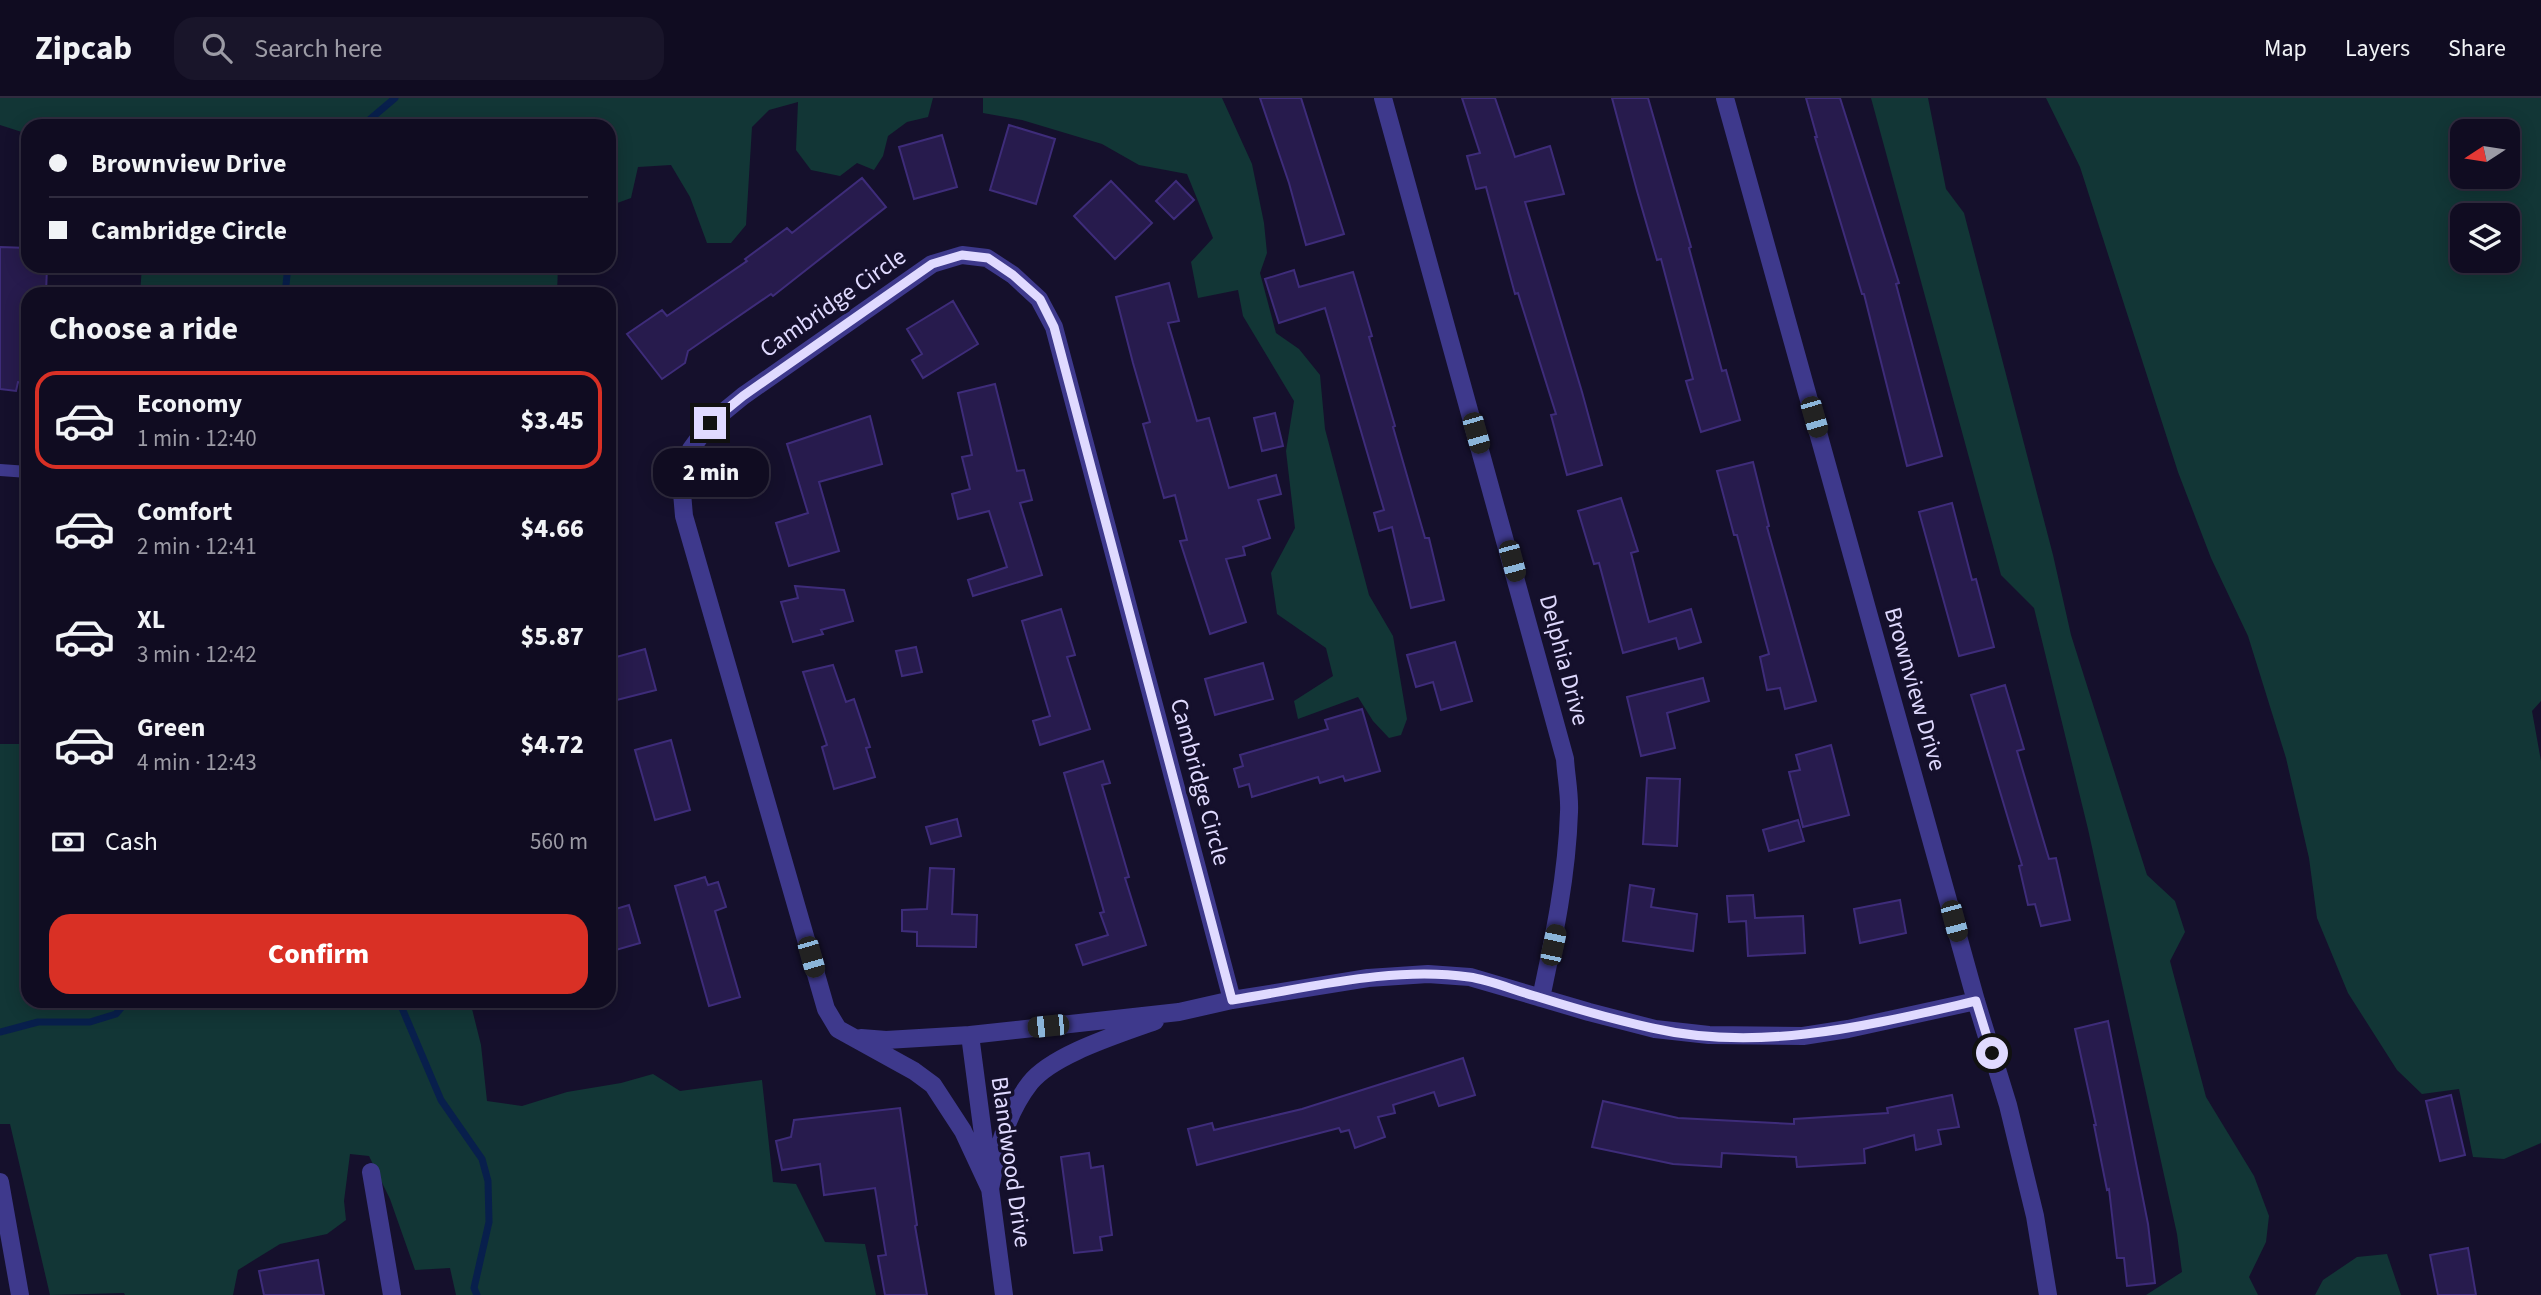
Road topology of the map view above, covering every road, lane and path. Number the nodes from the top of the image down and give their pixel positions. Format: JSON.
{"nodes":[{"id":1,"x":1383,"y":98,"type":"edge"},
{"id":2,"x":1725,"y":98,"type":"edge"},
{"id":3,"x":0,"y":470,"type":"edge"},
{"id":4,"x":21,"y":472,"type":"edge"},
{"id":5,"x":1541,"y":998,"type":"junction"},
{"id":6,"x":1232,"y":1000,"type":"junction"},
{"id":7,"x":1976,"y":1001,"type":"junction"},
{"id":8,"x":1179,"y":1012,"type":"junction"},
{"id":9,"x":970,"y":1035,"type":"junction"},
{"id":10,"x":857,"y":1038,"type":"junction"},
{"id":11,"x":371,"y":1172,"type":"dead end"},
{"id":12,"x":0,"y":1182,"type":"edge"},
{"id":13,"x":990,"y":1189,"type":"junction"},
{"id":14,"x":20,"y":1295,"type":"edge"},
{"id":15,"x":392,"y":1295,"type":"edge"},
{"id":16,"x":1004,"y":1295,"type":"edge"},
{"id":17,"x":2048,"y":1295,"type":"edge"}],
"edges":[{"from":1,"to":5,"type":"street","name":"Delphia Drive"},
{"from":2,"to":7,"type":"street","name":"Brownview Drive"},
{"from":3,"to":4,"type":"lane"},
{"from":5,"to":6,"type":"street"},
{"from":5,"to":7,"type":"street"},
{"from":6,"to":8,"type":"street"},
{"from":6,"to":10,"type":"street","name":"Cambridge Circle"},
{"from":7,"to":17,"type":"street","name":"Brownview Drive"},
{"from":8,"to":9,"type":"street"},
{"from":8,"to":13,"type":"street"},
{"from":9,"to":10,"type":"street"},
{"from":9,"to":13,"type":"street","name":"Blandwood Drive"},
{"from":10,"to":13,"type":"street","name":"Cambridge Circle"},
{"from":11,"to":15,"type":"street"},
{"from":12,"to":14,"type":"street"},
{"from":13,"to":16,"type":"street","name":"Blandwood Drive"}]}
